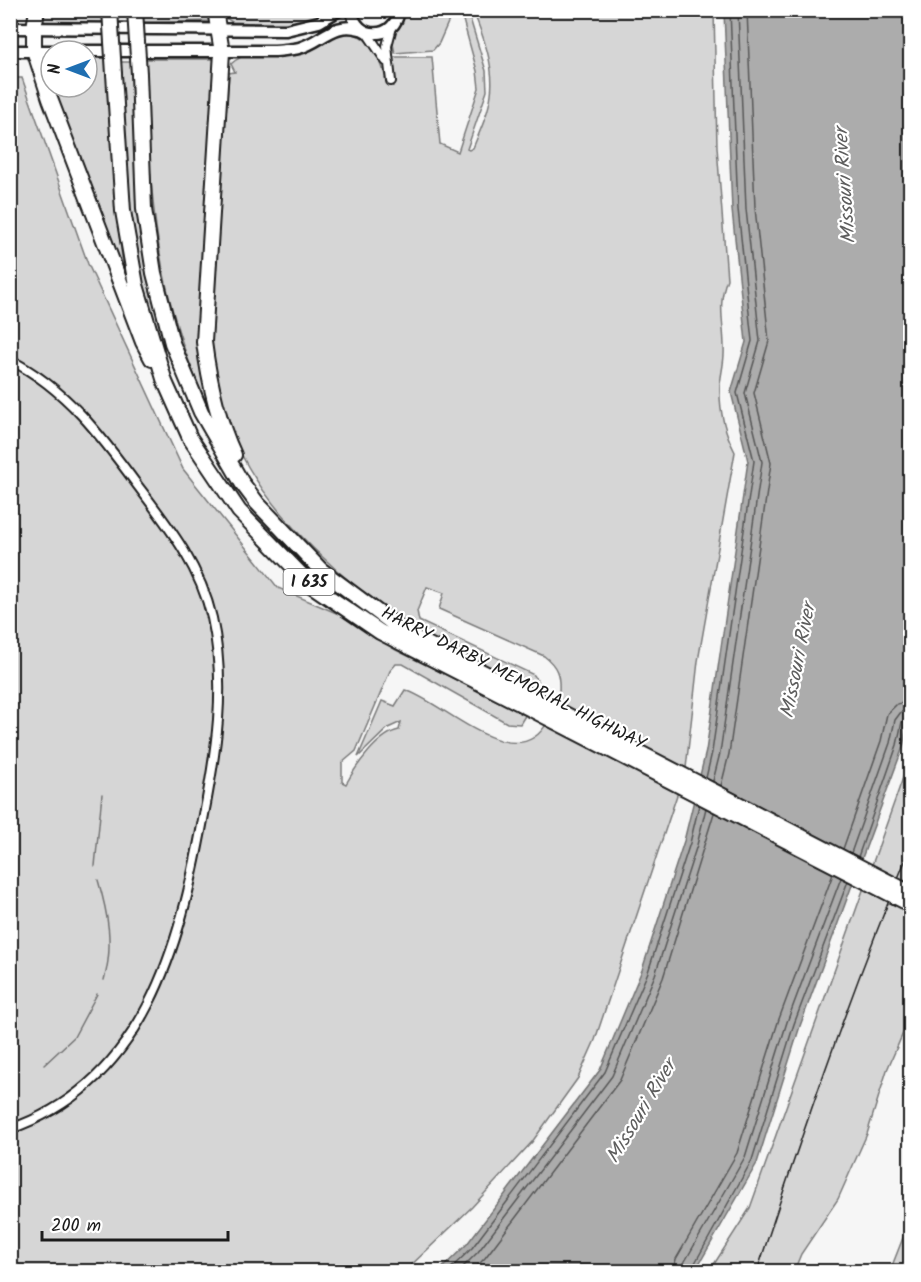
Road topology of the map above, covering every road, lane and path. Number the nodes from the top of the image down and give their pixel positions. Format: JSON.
{"nodes":[{"id":1,"x":37,"y":10,"type":"edge"},
{"id":2,"x":110,"y":10,"type":"edge"},
{"id":3,"x":135,"y":10,"type":"edge"},
{"id":4,"x":215,"y":10,"type":"edge"},
{"id":5,"x":339,"y":10,"type":"edge"},
{"id":6,"x":352,"y":10,"type":"edge"},
{"id":7,"x":399,"y":10,"type":"edge"},
{"id":8,"x":392,"y":27,"type":"junction"},
{"id":9,"x":10,"y":28,"type":"edge"},
{"id":10,"x":34,"y":28,"type":"junction"},
{"id":11,"x":219,"y":31,"type":"junction"},
{"id":12,"x":363,"y":31,"type":"junction"},
{"id":13,"x":34,"y":50,"type":"junction"},
{"id":14,"x":10,"y":51,"type":"edge"},
{"id":15,"x":222,"y":52,"type":"junction"},
{"id":16,"x":387,"y":62,"type":"junction"},
{"id":17,"x":391,"y":81,"type":"dead end"},
{"id":18,"x":10,"y":360,"type":"edge"},
{"id":19,"x":165,"y":382,"type":"junction"},
{"id":20,"x":257,"y":503,"type":"junction"},
{"id":21,"x":527,"y":701,"type":"junction"},
{"id":22,"x":910,"y":893,"type":"edge"},
{"id":23,"x":910,"y":904,"type":"edge"},
{"id":24,"x":10,"y":1129,"type":"edge"}],
"edges":[{"from":1,"to":10,"type":"highway"},
{"from":2,"to":19,"type":"highway","name":"HARRY DARBY MEMORIAL HIGHWAY","number":"I 635","bridge":true},
{"from":3,"to":20,"type":"highway","name":"HARRY DARBY MEMORIAL HIGHWAY","number":"I 635","bridge":true},
{"from":4,"to":11,"type":"highway"},
{"from":5,"to":11,"type":"main road"},
{"from":6,"to":12,"type":"main road"},
{"from":7,"to":8,"type":"main road"},
{"from":8,"to":12,"type":"main road"},
{"from":8,"to":16,"type":"street"},
{"from":9,"to":10,"type":"main road"},
{"from":10,"to":11,"type":"main road"},
{"from":10,"to":13,"type":"highway"},
{"from":11,"to":15,"type":"highway"},
{"from":12,"to":15,"type":"main road"},
{"from":12,"to":16,"type":"street"},
{"from":13,"to":14,"type":"main road"},
{"from":13,"to":15,"type":"main road"},
{"from":13,"to":19,"type":"highway"},
{"from":15,"to":20,"type":"highway"},
{"from":16,"to":17,"type":"street"},
{"from":18,"to":24,"type":"street"},
{"from":19,"to":21,"type":"highway","name":"HARRY DARBY MEMORIAL HIGHWAY","number":"I 635"},
{"from":20,"to":21,"type":"highway","name":"HARRY DARBY MEMORIAL HIGHWAY","number":"I 635"},
{"from":21,"to":22,"type":"highway","name":"HARRY DARBY MEMORIAL HIGHWAY","number":"I 635","bridge":true},
{"from":21,"to":23,"type":"highway","name":"HARRY DARBY MEMORIAL HIGHWAY","number":"I 635","bridge":true}]}
